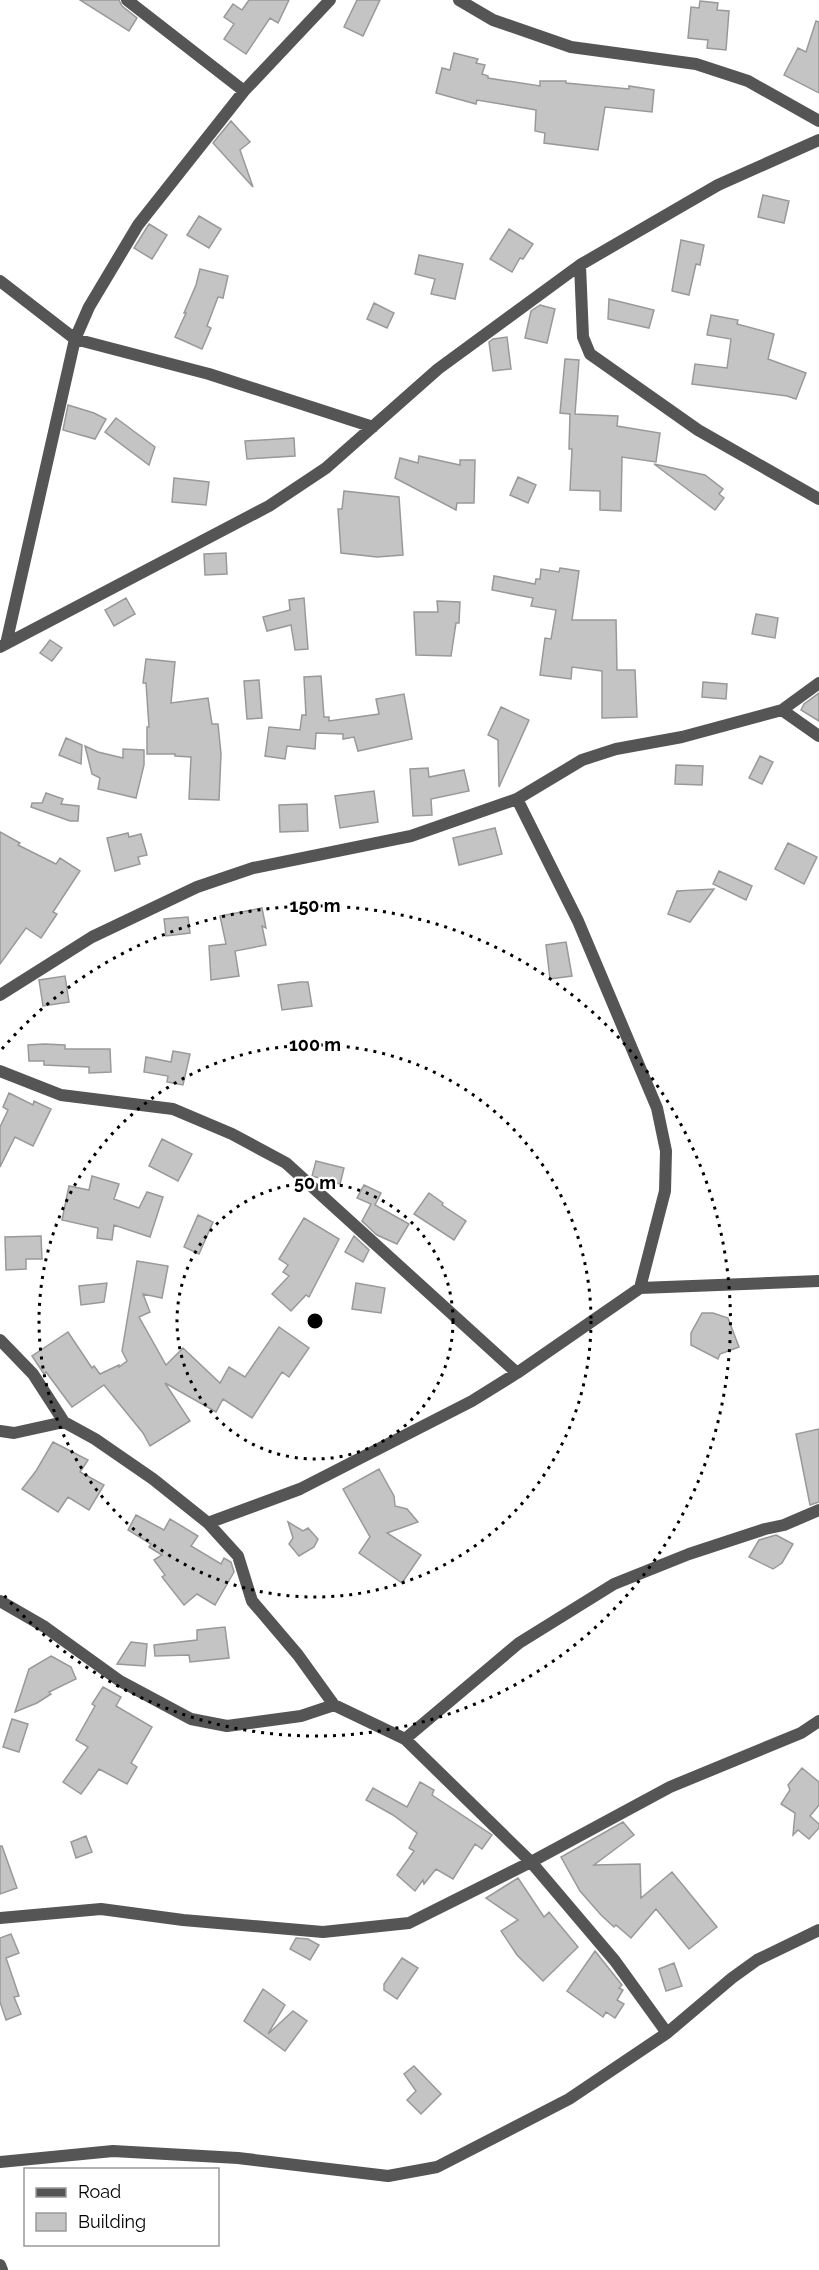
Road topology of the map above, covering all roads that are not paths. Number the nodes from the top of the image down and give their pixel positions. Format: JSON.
{"nodes":[{"id":1,"x":127,"y":0,"type":"edge"},
{"id":2,"x":330,"y":0,"type":"edge"},
{"id":3,"x":459,"y":0,"type":"edge"},
{"id":4,"x":244,"y":91,"type":"junction"},
{"id":5,"x":819,"y":121,"type":"edge"},
{"id":6,"x":819,"y":140,"type":"edge"},
{"id":7,"x":580,"y":265,"type":"junction"},
{"id":8,"x":0,"y":281,"type":"edge"},
{"id":9,"x":75,"y":339,"type":"junction"},
{"id":10,"x":373,"y":427,"type":"junction"},
{"id":11,"x":819,"y":499,"type":"edge"},
{"id":12,"x":3,"y":646,"type":"edge"},
{"id":13,"x":819,"y":683,"type":"edge"},
{"id":14,"x":782,"y":710,"type":"junction"},
{"id":15,"x":819,"y":736,"type":"edge"},
{"id":16,"x":517,"y":799,"type":"junction"},
{"id":17,"x":0,"y":995,"type":"edge"},
{"id":18,"x":0,"y":1071,"type":"edge"},
{"id":19,"x":819,"y":1281,"type":"edge"},
{"id":20,"x":640,"y":1288,"type":"junction"},
{"id":21,"x":0,"y":1340,"type":"edge"},
{"id":22,"x":518,"y":1373,"type":"junction"},
{"id":23,"x":64,"y":1422,"type":"junction"},
{"id":24,"x":0,"y":1431,"type":"edge"},
{"id":25,"x":819,"y":1510,"type":"edge"},
{"id":26,"x":208,"y":1523,"type":"junction"},
{"id":27,"x":0,"y":1601,"type":"edge"},
{"id":28,"x":334,"y":1705,"type":"junction"},
{"id":29,"x":819,"y":1721,"type":"edge"},
{"id":30,"x":405,"y":1739,"type":"junction"},
{"id":31,"x":531,"y":1862,"type":"junction"},
{"id":32,"x":0,"y":1918,"type":"edge"},
{"id":33,"x":819,"y":1930,"type":"edge"},
{"id":34,"x":667,"y":2033,"type":"junction"},
{"id":35,"x":0,"y":2162,"type":"edge"},
{"id":36,"x":0,"y":2265,"type":"edge"},
{"id":37,"x":2,"y":2270,"type":"edge"}],
"edges":[{"from":1,"to":4,"type":"street"},
{"from":2,"to":4,"type":"street"},
{"from":3,"to":5,"type":"street"},
{"from":4,"to":9,"type":"street"},
{"from":6,"to":7,"type":"street"},
{"from":7,"to":10,"type":"street"},
{"from":7,"to":11,"type":"street"},
{"from":8,"to":9,"type":"street"},
{"from":9,"to":10,"type":"street"},
{"from":9,"to":12,"type":"street"},
{"from":10,"to":12,"type":"street"},
{"from":13,"to":14,"type":"street"},
{"from":14,"to":15,"type":"street"},
{"from":14,"to":16,"type":"street"},
{"from":16,"to":17,"type":"street"},
{"from":16,"to":20,"type":"street"},
{"from":18,"to":22,"type":"street"},
{"from":19,"to":20,"type":"street"},
{"from":20,"to":22,"type":"street"},
{"from":21,"to":23,"type":"street"},
{"from":22,"to":26,"type":"street"},
{"from":23,"to":24,"type":"street"},
{"from":23,"to":26,"type":"street"},
{"from":25,"to":30,"type":"street"},
{"from":26,"to":28,"type":"street"},
{"from":27,"to":28,"type":"street"},
{"from":28,"to":30,"type":"street"},
{"from":29,"to":31,"type":"street"},
{"from":30,"to":31,"type":"street"},
{"from":31,"to":32,"type":"street"},
{"from":31,"to":34,"type":"street"},
{"from":33,"to":34,"type":"street"},
{"from":34,"to":35,"type":"street"},
{"from":36,"to":37,"type":"street"}]}
